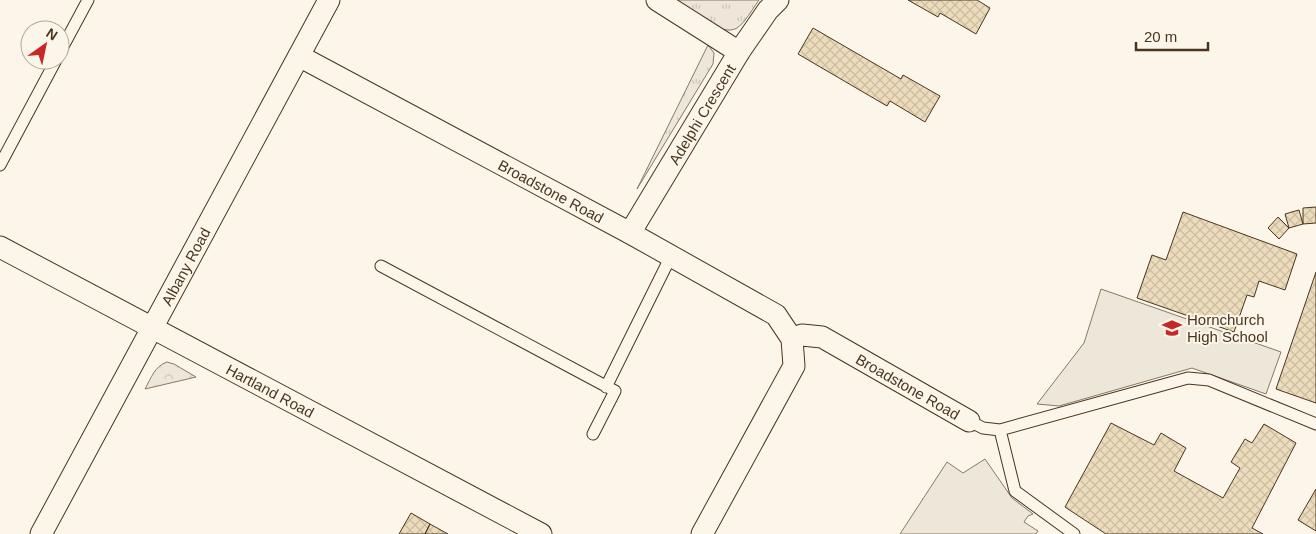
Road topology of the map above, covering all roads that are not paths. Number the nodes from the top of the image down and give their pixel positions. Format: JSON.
{"nodes":[{"id":1,"x":88,"y":0,"type":"edge"},
{"id":2,"x":329,"y":0,"type":"edge"},
{"id":3,"x":657,"y":0,"type":"edge"},
{"id":4,"x":778,"y":0,"type":"edge"},
{"id":5,"x":70,"y":33,"type":"edge"},
{"id":6,"x":739,"y":52,"type":"junction"},
{"id":7,"x":299,"y":56,"type":"junction"},
{"id":8,"x":51,"y":70,"type":"edge"},
{"id":9,"x":0,"y":165,"type":"edge"},
{"id":10,"x":630,"y":233,"type":"junction"},
{"id":11,"x":0,"y":247,"type":"edge"},
{"id":12,"x":671,"y":256,"type":"junction"},
{"id":13,"x":381,"y":266,"type":"dead end"},
{"id":14,"x":152,"y":328,"type":"junction"},
{"id":15,"x":792,"y":339,"type":"junction"},
{"id":16,"x":606,"y":386,"type":"junction"},
{"id":17,"x":969,"y":421,"type":"joint"},
{"id":18,"x":1316,"y":424,"type":"edge"},
{"id":19,"x":1000,"y":430,"type":"junction"},
{"id":20,"x":594,"y":434,"type":"dead end"},
{"id":21,"x":41,"y":534,"type":"edge"},
{"id":22,"x":541,"y":534,"type":"edge"},
{"id":23,"x":702,"y":534,"type":"edge"},
{"id":24,"x":1074,"y":534,"type":"edge"}],
"edges":[{"from":1,"to":5,"type":"lane"},
{"from":2,"to":7,"type":"street","name":"Albany Road"},
{"from":3,"to":6,"type":"street"},
{"from":4,"to":6,"type":"street","name":"Adelphi Crescent"},
{"from":6,"to":10,"type":"street","name":"Adelphi Crescent"},
{"from":7,"to":10,"type":"street","name":"Broadstone Road"},
{"from":7,"to":14,"type":"street","name":"Albany Road"},
{"from":8,"to":9,"type":"lane"},
{"from":10,"to":12,"type":"street","name":"Broadstone Road"},
{"from":11,"to":14,"type":"street","name":"Hartland Road"},
{"from":12,"to":15,"type":"street","name":"Broadstone Road"},
{"from":12,"to":16,"type":"lane"},
{"from":13,"to":16,"type":"lane"},
{"from":14,"to":21,"type":"street","name":"Albany Road"},
{"from":14,"to":22,"type":"street","name":"Hartland Road"},
{"from":15,"to":17,"type":"street","name":"Broadstone Road"},
{"from":15,"to":23,"type":"street","name":"Broadstone Road"},
{"from":16,"to":20,"type":"lane"},
{"from":17,"to":19,"type":"lane"},
{"from":18,"to":19,"type":"lane"},
{"from":19,"to":24,"type":"lane"}]}
